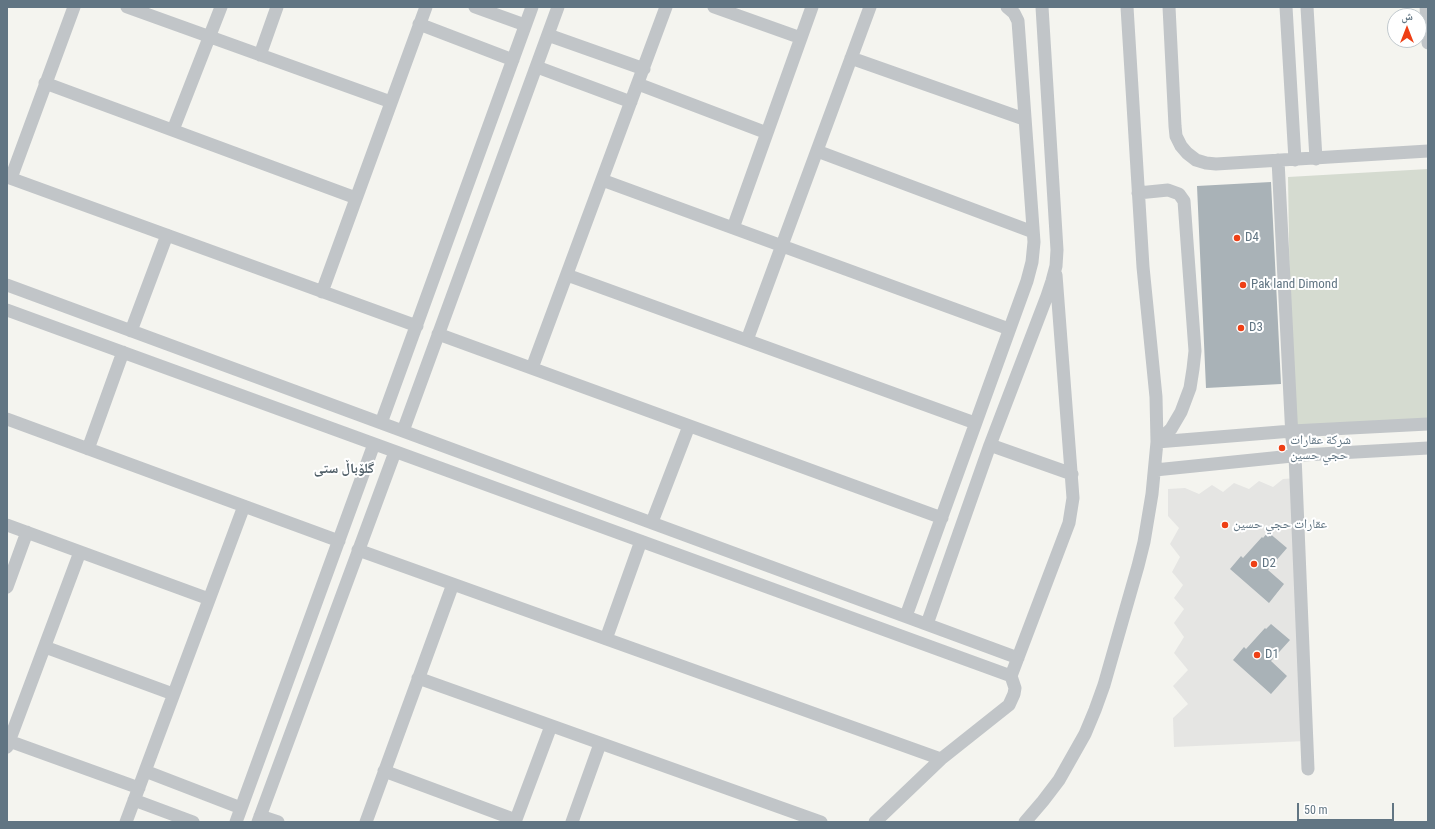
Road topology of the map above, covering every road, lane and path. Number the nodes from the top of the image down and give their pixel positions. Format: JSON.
{"nodes":[{"id":1,"x":74,"y":7,"type":"edge"},
{"id":2,"x":127,"y":7,"type":"edge"},
{"id":3,"x":221,"y":7,"type":"edge"},
{"id":4,"x":277,"y":7,"type":"edge"},
{"id":5,"x":425,"y":7,"type":"edge"},
{"id":6,"x":475,"y":7,"type":"edge"},
{"id":7,"x":532,"y":7,"type":"edge"},
{"id":8,"x":558,"y":7,"type":"edge"},
{"id":9,"x":666,"y":7,"type":"edge"},
{"id":10,"x":714,"y":7,"type":"edge"},
{"id":11,"x":812,"y":7,"type":"edge"},
{"id":12,"x":870,"y":7,"type":"edge"},
{"id":13,"x":1007,"y":7,"type":"edge"},
{"id":14,"x":1042,"y":7,"type":"edge"},
{"id":15,"x":1127,"y":7,"type":"edge"},
{"id":16,"x":1169,"y":7,"type":"edge"},
{"id":17,"x":1286,"y":7,"type":"edge"},
{"id":18,"x":1307,"y":7,"type":"edge"},
{"id":19,"x":1426,"y":7,"type":"edge"},
{"id":20,"x":419,"y":24,"type":"junction"},
{"id":21,"x":525,"y":25,"type":"junction"},
{"id":22,"x":548,"y":35,"type":"junction"},
{"id":23,"x":210,"y":37,"type":"junction"},
{"id":24,"x":801,"y":38,"type":"junction"},
{"id":25,"x":1428,"y":43,"type":"edge"},
{"id":26,"x":260,"y":55,"type":"junction"},
{"id":27,"x":850,"y":58,"type":"junction"},
{"id":28,"x":513,"y":60,"type":"junction"},
{"id":29,"x":537,"y":67,"type":"junction"},
{"id":30,"x":644,"y":69,"type":"junction"},
{"id":31,"x":45,"y":83,"type":"junction"},
{"id":32,"x":638,"y":84,"type":"junction"},
{"id":33,"x":391,"y":102,"type":"junction"},
{"id":34,"x":631,"y":102,"type":"junction"},
{"id":35,"x":1024,"y":119,"type":"junction"},
{"id":36,"x":173,"y":130,"type":"junction"},
{"id":37,"x":767,"y":134,"type":"junction"},
{"id":38,"x":817,"y":151,"type":"junction"},
{"id":39,"x":1428,"y":151,"type":"edge"},
{"id":40,"x":1316,"y":159,"type":"junction"},
{"id":41,"x":1278,"y":160,"type":"junction"},
{"id":42,"x":1295,"y":160,"type":"junction"},
{"id":43,"x":9,"y":178,"type":"edge"},
{"id":44,"x":602,"y":180,"type":"junction"},
{"id":45,"x":1138,"y":193,"type":"junction"},
{"id":46,"x":356,"y":198,"type":"junction"},
{"id":47,"x":733,"y":228,"type":"junction"},
{"id":48,"x":1033,"y":232,"type":"junction"},
{"id":49,"x":167,"y":235,"type":"junction"},
{"id":50,"x":782,"y":246,"type":"junction"},
{"id":51,"x":1056,"y":266,"type":"junction"},
{"id":52,"x":567,"y":275,"type":"junction"},
{"id":53,"x":7,"y":286,"type":"edge"},
{"id":54,"x":322,"y":292,"type":"junction"},
{"id":55,"x":30,"y":294,"type":"junction"},
{"id":56,"x":7,"y":310,"type":"edge"},
{"id":57,"x":22,"y":316,"type":"junction"},
{"id":58,"x":417,"y":326,"type":"junction"},
{"id":59,"x":1009,"y":329,"type":"junction"},
{"id":60,"x":131,"y":331,"type":"junction"},
{"id":61,"x":438,"y":334,"type":"junction"},
{"id":62,"x":747,"y":340,"type":"junction"},
{"id":63,"x":123,"y":352,"type":"junction"},
{"id":64,"x":532,"y":368,"type":"junction"},
{"id":65,"x":7,"y":419,"type":"edge"},
{"id":66,"x":381,"y":423,"type":"junction"},
{"id":67,"x":975,"y":423,"type":"junction"},
{"id":68,"x":1428,"y":424,"type":"edge"},
{"id":69,"x":689,"y":426,"type":"junction"},
{"id":70,"x":403,"y":431,"type":"junction"},
{"id":71,"x":1292,"y":431,"type":"junction"},
{"id":72,"x":1157,"y":442,"type":"junction"},
{"id":73,"x":374,"y":444,"type":"junction"},
{"id":74,"x":990,"y":445,"type":"junction"},
{"id":75,"x":1428,"y":448,"type":"edge"},
{"id":76,"x":88,"y":449,"type":"junction"},
{"id":77,"x":395,"y":452,"type":"junction"},
{"id":78,"x":1295,"y":456,"type":"junction"},
{"id":79,"x":1155,"y":470,"type":"junction"},
{"id":80,"x":1072,"y":474,"type":"junction"},
{"id":81,"x":244,"y":506,"type":"junction"},
{"id":82,"x":942,"y":518,"type":"junction"},
{"id":83,"x":652,"y":522,"type":"junction"},
{"id":84,"x":7,"y":525,"type":"edge"},
{"id":85,"x":27,"y":532,"type":"junction"},
{"id":86,"x":339,"y":541,"type":"junction"},
{"id":87,"x":641,"y":541,"type":"junction"},
{"id":88,"x":358,"y":550,"type":"junction"},
{"id":89,"x":80,"y":552,"type":"junction"},
{"id":90,"x":452,"y":584,"type":"junction"},
{"id":91,"x":7,"y":587,"type":"edge"},
{"id":92,"x":209,"y":599,"type":"junction"},
{"id":93,"x":906,"y":616,"type":"junction"},
{"id":94,"x":927,"y":624,"type":"junction"},
{"id":95,"x":606,"y":639,"type":"junction"},
{"id":96,"x":45,"y":648,"type":"junction"},
{"id":97,"x":1018,"y":658,"type":"junction"},
{"id":98,"x":1011,"y":676,"type":"junction"},
{"id":99,"x":418,"y":678,"type":"junction"},
{"id":100,"x":173,"y":694,"type":"junction"},
{"id":101,"x":551,"y":726,"type":"junction"},
{"id":102,"x":8,"y":744,"type":"edge"},
{"id":103,"x":600,"y":744,"type":"junction"},
{"id":104,"x":941,"y":759,"type":"junction"},
{"id":105,"x":1308,"y":769,"type":"dead end"},
{"id":106,"x":145,"y":771,"type":"junction"},
{"id":107,"x":384,"y":771,"type":"junction"},
{"id":108,"x":136,"y":794,"type":"junction"},
{"id":109,"x":241,"y":808,"type":"junction"},
{"id":110,"x":259,"y":819,"type":"edge"},
{"id":111,"x":516,"y":821,"type":"edge"},
{"id":112,"x":126,"y":822,"type":"edge"},
{"id":113,"x":193,"y":822,"type":"edge"},
{"id":114,"x":236,"y":822,"type":"edge"},
{"id":115,"x":278,"y":822,"type":"edge"},
{"id":116,"x":366,"y":822,"type":"edge"},
{"id":117,"x":572,"y":822,"type":"edge"},
{"id":118,"x":821,"y":822,"type":"edge"},
{"id":119,"x":875,"y":822,"type":"edge"},
{"id":120,"x":1025,"y":822,"type":"edge"}],
"edges":[{"from":1,"to":31,"type":"street"},
{"from":2,"to":23,"type":"street"},
{"from":3,"to":23,"type":"street"},
{"from":4,"to":26,"type":"street"},
{"from":5,"to":20,"type":"street"},
{"from":6,"to":21,"type":"street"},
{"from":7,"to":21,"type":"street"},
{"from":8,"to":22,"type":"street"},
{"from":9,"to":30,"type":"street"},
{"from":10,"to":24,"type":"street"},
{"from":11,"to":24,"type":"street"},
{"from":12,"to":27,"type":"street"},
{"from":13,"to":35,"type":"street"},
{"from":14,"to":51,"type":"street"},
{"from":15,"to":45,"type":"street"},
{"from":16,"to":41,"type":"street"},
{"from":17,"to":42,"type":"street"},
{"from":18,"to":40,"type":"street"},
{"from":19,"to":25,"type":"street"},
{"from":20,"to":28,"type":"street"},
{"from":20,"to":33,"type":"street"},
{"from":21,"to":28,"type":"street"},
{"from":22,"to":29,"type":"street"},
{"from":22,"to":30,"type":"street"},
{"from":23,"to":26,"type":"street"},
{"from":23,"to":36,"type":"street"},
{"from":24,"to":37,"type":"street"},
{"from":26,"to":33,"type":"street"},
{"from":27,"to":35,"type":"street"},
{"from":27,"to":38,"type":"street"},
{"from":28,"to":58,"type":"street"},
{"from":29,"to":34,"type":"street"},
{"from":29,"to":61,"type":"street"},
{"from":30,"to":32,"type":"street"},
{"from":31,"to":36,"type":"street"},
{"from":31,"to":43,"type":"street"},
{"from":32,"to":34,"type":"street"},
{"from":32,"to":37,"type":"street"},
{"from":33,"to":46,"type":"street"},
{"from":34,"to":44,"type":"street"},
{"from":35,"to":48,"type":"street"},
{"from":36,"to":46,"type":"street"},
{"from":37,"to":47,"type":"street"},
{"from":38,"to":48,"type":"street"},
{"from":38,"to":50,"type":"street"},
{"from":39,"to":40,"type":"street"},
{"from":40,"to":42,"type":"street"},
{"from":41,"to":42,"type":"street"},
{"from":41,"to":71,"type":"street"},
{"from":43,"to":49,"type":"street"},
{"from":44,"to":47,"type":"street"},
{"from":44,"to":52,"type":"street"},
{"from":45,"to":72,"type":"street"},
{"from":45,"to":72,"type":"street"},
{"from":46,"to":54,"type":"street"},
{"from":47,"to":50,"type":"street"},
{"from":48,"to":59,"type":"street"},
{"from":49,"to":54,"type":"street"},
{"from":49,"to":60,"type":"street"},
{"from":50,"to":59,"type":"street"},
{"from":50,"to":62,"type":"street"},
{"from":51,"to":74,"type":"street"},
{"from":51,"to":80,"type":"street"},
{"from":52,"to":62,"type":"street"},
{"from":52,"to":64,"type":"street"},
{"from":53,"to":55,"type":"street"},
{"from":54,"to":58,"type":"street"},
{"from":55,"to":57,"type":"street"},
{"from":55,"to":60,"type":"street"},
{"from":56,"to":57,"type":"street"},
{"from":57,"to":63,"type":"street"},
{"from":58,"to":66,"type":"street"},
{"from":59,"to":67,"type":"street"},
{"from":60,"to":66,"type":"street"},
{"from":61,"to":64,"type":"street"},
{"from":61,"to":70,"type":"street"},
{"from":62,"to":67,"type":"street"},
{"from":63,"to":73,"type":"street"},
{"from":63,"to":76,"type":"street"},
{"from":64,"to":69,"type":"street"},
{"from":65,"to":76,"type":"street"},
{"from":66,"to":70,"type":"street"},
{"from":67,"to":82,"type":"street"},
{"from":68,"to":71,"type":"street"},
{"from":69,"to":82,"type":"street"},
{"from":69,"to":83,"type":"street"},
{"from":70,"to":83,"type":"street"},
{"from":71,"to":72,"type":"street"},
{"from":71,"to":78,"type":"street"},
{"from":72,"to":79,"type":"street"},
{"from":73,"to":77,"type":"street"},
{"from":73,"to":86,"type":"street"},
{"from":74,"to":80,"type":"street"},
{"from":74,"to":94,"type":"street"},
{"from":75,"to":78,"type":"street"},
{"from":76,"to":81,"type":"street"},
{"from":77,"to":87,"type":"street"},
{"from":77,"to":88,"type":"street"},
{"from":78,"to":79,"type":"street"},
{"from":78,"to":105,"type":"street"},
{"from":79,"to":120,"type":"street"},
{"from":80,"to":97,"type":"street"},
{"from":81,"to":86,"type":"street"},
{"from":81,"to":92,"type":"street"},
{"from":82,"to":93,"type":"street"},
{"from":83,"to":93,"type":"street"},
{"from":84,"to":85,"type":"street"},
{"from":85,"to":89,"type":"street"},
{"from":85,"to":91,"type":"street"},
{"from":86,"to":109,"type":"street"},
{"from":87,"to":95,"type":"street"},
{"from":87,"to":98,"type":"street"},
{"from":88,"to":90,"type":"street"},
{"from":88,"to":110,"type":"street"},
{"from":89,"to":92,"type":"street"},
{"from":89,"to":96,"type":"street"},
{"from":90,"to":95,"type":"street"},
{"from":90,"to":99,"type":"street"},
{"from":92,"to":100,"type":"street"},
{"from":93,"to":94,"type":"street"},
{"from":94,"to":97,"type":"street"},
{"from":95,"to":104,"type":"street"},
{"from":96,"to":100,"type":"street"},
{"from":96,"to":102,"type":"street"},
{"from":97,"to":98,"type":"street"},
{"from":98,"to":104,"type":"street"},
{"from":99,"to":101,"type":"street"},
{"from":99,"to":107,"type":"street"},
{"from":100,"to":106,"type":"street"},
{"from":101,"to":103,"type":"street"},
{"from":101,"to":111,"type":"street"},
{"from":102,"to":108,"type":"street"},
{"from":103,"to":117,"type":"street"},
{"from":103,"to":118,"type":"street"},
{"from":104,"to":119,"type":"street"},
{"from":106,"to":108,"type":"street"},
{"from":106,"to":109,"type":"street"},
{"from":107,"to":111,"type":"street"},
{"from":107,"to":116,"type":"street"},
{"from":108,"to":112,"type":"street"},
{"from":108,"to":113,"type":"street"},
{"from":109,"to":114,"type":"street"},
{"from":110,"to":115,"type":"street"}]}
